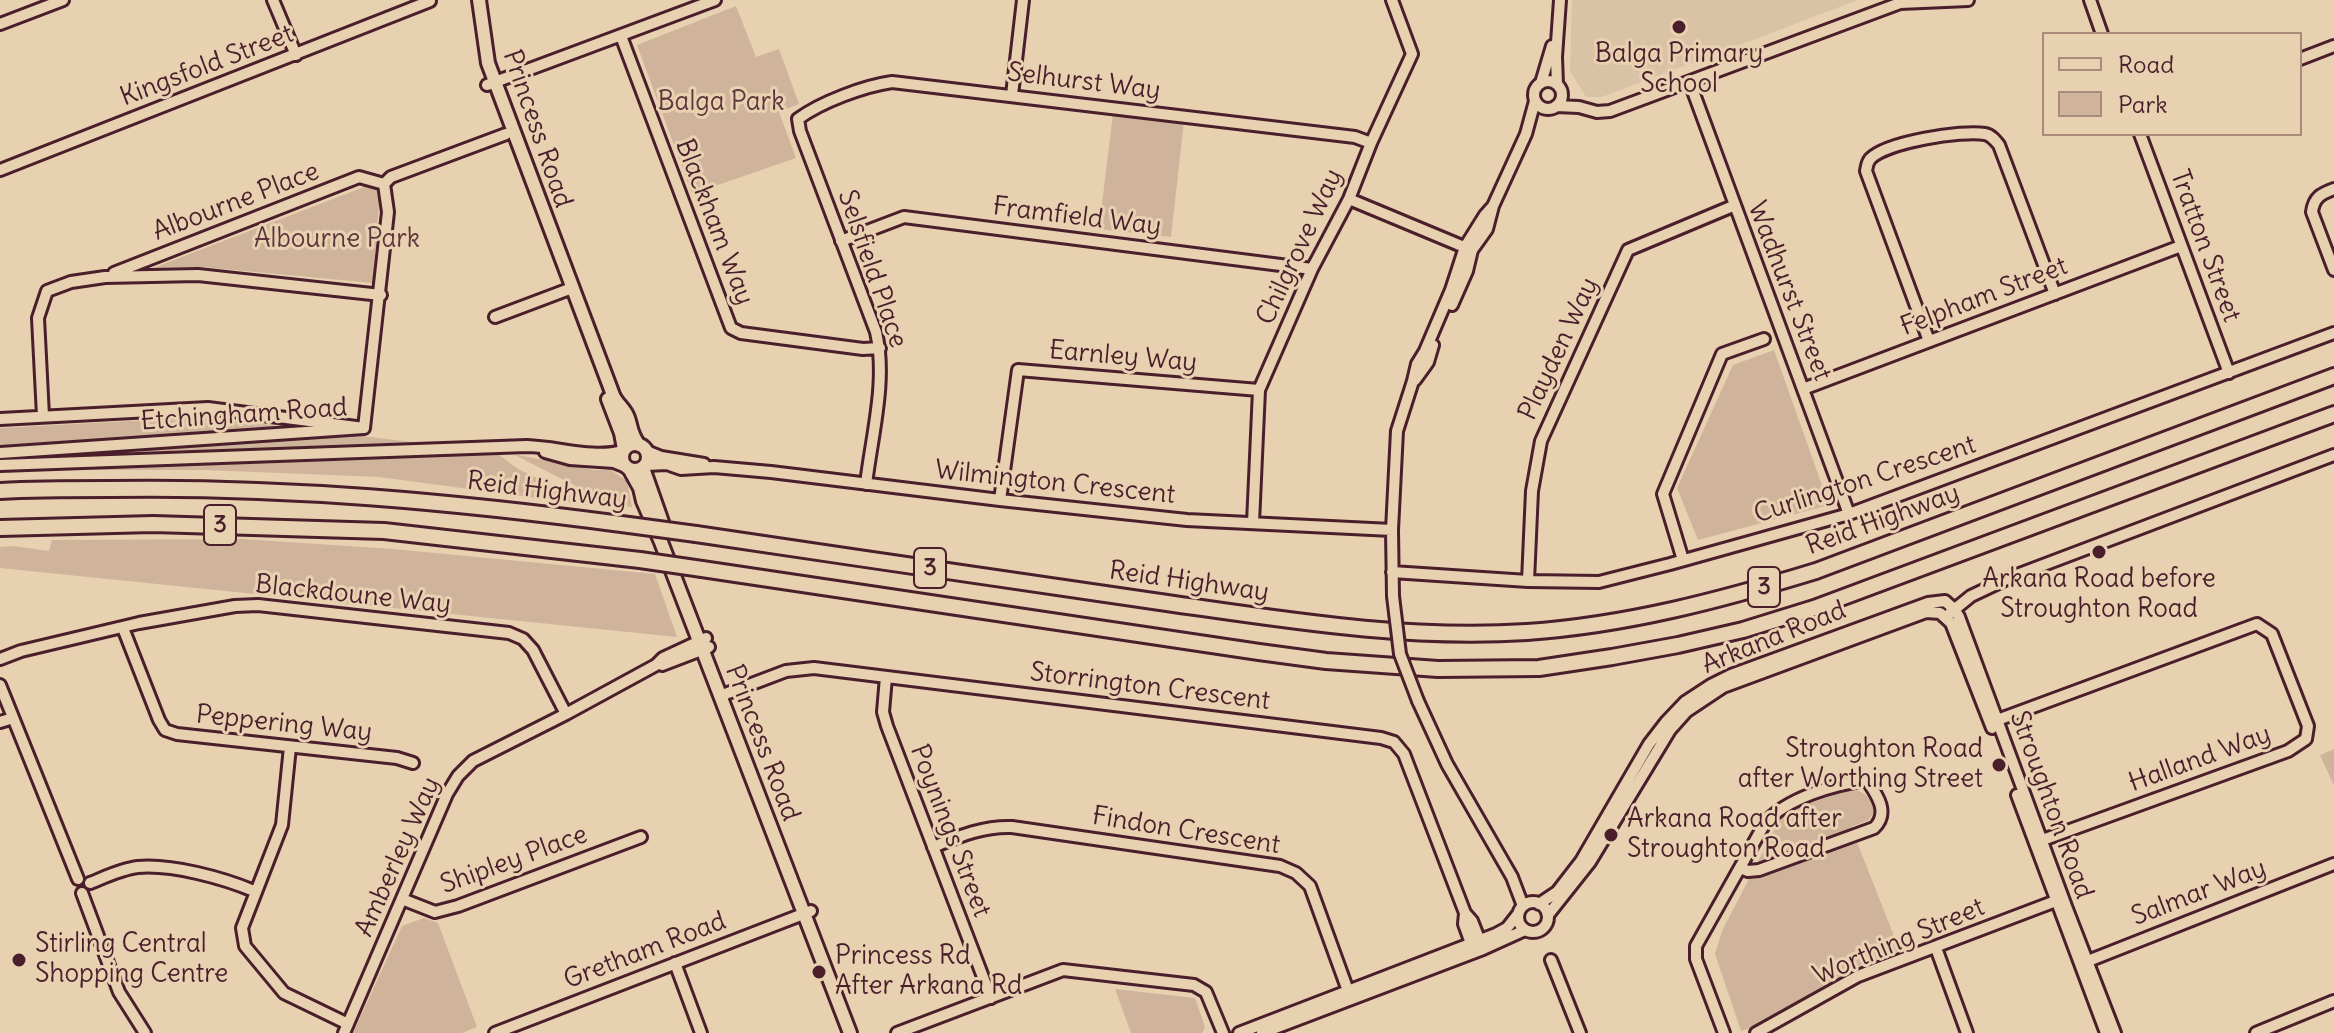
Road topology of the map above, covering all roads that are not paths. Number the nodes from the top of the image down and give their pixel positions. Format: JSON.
{"nodes":[{"id":1,"x":63,"y":0,"type":"edge"},
{"id":2,"x":273,"y":0,"type":"edge"},
{"id":3,"x":470,"y":0,"type":"edge"},
{"id":4,"x":479,"y":0,"type":"edge"},
{"id":5,"x":715,"y":0,"type":"edge"},
{"id":6,"x":1023,"y":0,"type":"edge"},
{"id":7,"x":1392,"y":0,"type":"edge"},
{"id":8,"x":1557,"y":0,"type":"edge"},
{"id":9,"x":1968,"y":0,"type":"edge"},
{"id":10,"x":2090,"y":0,"type":"edge"},
{"id":11,"x":430,"y":1,"type":"edge"},
{"id":12,"x":1899,"y":2,"type":"edge"},
{"id":13,"x":0,"y":24,"type":"edge"},
{"id":14,"x":2101,"y":32,"type":"edge"},
{"id":15,"x":621,"y":36,"type":"junction"},
{"id":16,"x":2334,"y":46,"type":"edge"},
{"id":17,"x":296,"y":55,"type":"junction"},
{"id":18,"x":2302,"y":58,"type":"edge"},
{"id":19,"x":1541,"y":83,"type":"junction"},
{"id":20,"x":1690,"y":83,"type":"junction"},
{"id":21,"x":491,"y":84,"type":"junction"},
{"id":22,"x":1559,"y":88,"type":"junction"},
{"id":23,"x":1012,"y":95,"type":"junction"},
{"id":24,"x":1535,"y":101,"type":"junction"},
{"id":25,"x":1579,"y":107,"type":"junction"},
{"id":26,"x":1551,"y":108,"type":"junction"},
{"id":27,"x":798,"y":119,"type":"joint"},
{"id":28,"x":506,"y":134,"type":"junction"},
{"id":29,"x":1526,"y":134,"type":"junction"},
{"id":30,"x":2141,"y":136,"type":"edge"},
{"id":31,"x":1371,"y":143,"type":"junction"},
{"id":32,"x":0,"y":170,"type":"edge"},
{"id":33,"x":384,"y":184,"type":"junction"},
{"id":34,"x":2334,"y":189,"type":"edge"},
{"id":35,"x":1349,"y":199,"type":"junction"},
{"id":36,"x":1733,"y":206,"type":"junction"},
{"id":37,"x":841,"y":241,"type":"junction"},
{"id":38,"x":2181,"y":246,"type":"junction"},
{"id":39,"x":1468,"y":248,"type":"junction"},
{"id":40,"x":1312,"y":269,"type":"junction"},
{"id":41,"x":2334,"y":270,"type":"edge"},
{"id":42,"x":105,"y":277,"type":"junction"},
{"id":43,"x":569,"y":289,"type":"junction"},
{"id":44,"x":2055,"y":294,"type":"junction"},
{"id":45,"x":381,"y":295,"type":"junction"},
{"id":46,"x":495,"y":317,"type":"dead end"},
{"id":47,"x":2334,"y":333,"type":"edge"},
{"id":48,"x":1764,"y":339,"type":"dead end"},
{"id":49,"x":1929,"y":341,"type":"junction"},
{"id":50,"x":880,"y":348,"type":"junction"},
{"id":51,"x":2229,"y":373,"type":"junction"},
{"id":52,"x":2334,"y":376,"type":"edge"},
{"id":53,"x":1803,"y":389,"type":"junction"},
{"id":54,"x":1259,"y":390,"type":"junction"},
{"id":55,"x":2334,"y":414,"type":"edge"},
{"id":56,"x":43,"y":416,"type":"junction"},
{"id":57,"x":0,"y":419,"type":"edge"},
{"id":58,"x":364,"y":428,"type":"junction"},
{"id":59,"x":527,"y":446,"type":"junction"},
{"id":60,"x":642,"y":448,"type":"junction"},
{"id":61,"x":624,"y":450,"type":"junction"},
{"id":62,"x":0,"y":453,"type":"edge"},
{"id":63,"x":2334,"y":455,"type":"edge"},
{"id":64,"x":0,"y":465,"type":"edge"},
{"id":65,"x":636,"y":467,"type":"junction"},
{"id":66,"x":714,"y":467,"type":"junction"},
{"id":67,"x":866,"y":484,"type":"junction"},
{"id":68,"x":0,"y":490,"type":"edge"},
{"id":69,"x":1000,"y":500,"type":"junction"},
{"id":70,"x":1849,"y":514,"type":"junction"},
{"id":71,"x":1253,"y":523,"type":"junction"},
{"id":72,"x":1392,"y":530,"type":"junction"},
{"id":73,"x":0,"y":531,"type":"edge"},
{"id":74,"x":1683,"y":560,"type":"junction"},
{"id":75,"x":1392,"y":572,"type":"junction"},
{"id":76,"x":1528,"y":581,"type":"junction"},
{"id":77,"x":1946,"y":609,"type":"junction"},
{"id":78,"x":123,"y":628,"type":"junction"},
{"id":79,"x":704,"y":644,"type":"junction"},
{"id":80,"x":0,"y":659,"type":"edge"},
{"id":81,"x":886,"y":677,"type":"junction"},
{"id":82,"x":0,"y":685,"type":"edge"},
{"id":83,"x":724,"y":695,"type":"junction"},
{"id":84,"x":566,"y":714,"type":"junction"},
{"id":85,"x":13,"y":718,"type":"junction"},
{"id":86,"x":1993,"y":721,"type":"junction"},
{"id":87,"x":0,"y":722,"type":"edge"},
{"id":88,"x":290,"y":747,"type":"junction"},
{"id":89,"x":413,"y":763,"type":"dead end"},
{"id":90,"x":641,"y":837,"type":"dead end"},
{"id":91,"x":2038,"y":841,"type":"junction"},
{"id":92,"x":933,"y":847,"type":"junction"},
{"id":93,"x":2334,"y":864,"type":"edge"},
{"id":94,"x":1740,"y":868,"type":"junction"},
{"id":95,"x":1512,"y":877,"type":"junction"},
{"id":96,"x":78,"y":879,"type":"junction"},
{"id":97,"x":90,"y":883,"type":"junction"},
{"id":98,"x":254,"y":891,"type":"junction"},
{"id":99,"x":82,"y":893,"type":"junction"},
{"id":100,"x":402,"y":899,"type":"junction"},
{"id":101,"x":2059,"y":900,"type":"junction"},
{"id":102,"x":1537,"y":903,"type":"junction"},
{"id":103,"x":1520,"y":910,"type":"junction"},
{"id":104,"x":807,"y":913,"type":"junction"},
{"id":105,"x":1548,"y":915,"type":"junction"},
{"id":106,"x":1525,"y":930,"type":"junction"},
{"id":107,"x":1477,"y":946,"type":"junction"},
{"id":108,"x":1936,"y":948,"type":"junction"},
{"id":109,"x":1551,"y":960,"type":"dead end"},
{"id":110,"x":2084,"y":962,"type":"junction"},
{"id":111,"x":675,"y":963,"type":"junction"},
{"id":112,"x":1350,"y":994,"type":"junction"},
{"id":113,"x":991,"y":998,"type":"junction"},
{"id":114,"x":2334,"y":1001,"type":"edge"},
{"id":115,"x":346,"y":1029,"type":"edge"},
{"id":116,"x":145,"y":1033,"type":"edge"},
{"id":117,"x":495,"y":1033,"type":"edge"},
{"id":118,"x":701,"y":1033,"type":"edge"},
{"id":119,"x":850,"y":1033,"type":"edge"},
{"id":120,"x":859,"y":1033,"type":"edge"},
{"id":121,"x":897,"y":1033,"type":"edge"},
{"id":122,"x":1223,"y":1033,"type":"edge"},
{"id":123,"x":1239,"y":1033,"type":"edge"},
{"id":124,"x":1262,"y":1033,"type":"edge"},
{"id":125,"x":1580,"y":1033,"type":"edge"},
{"id":126,"x":1724,"y":1033,"type":"edge"},
{"id":127,"x":1756,"y":1033,"type":"edge"},
{"id":128,"x":1967,"y":1033,"type":"edge"},
{"id":129,"x":2106,"y":1033,"type":"edge"},
{"id":130,"x":2115,"y":1033,"type":"edge"},
{"id":131,"x":2256,"y":1033,"type":"edge"}],
"edges":[{"from":1,"to":13,"type":"street"},
{"from":2,"to":17,"type":"street"},
{"from":3,"to":21,"type":"main road","name":"Princess Road"},
{"from":4,"to":21,"type":"main road","name":"Princess Road"},
{"from":5,"to":15,"type":"street"},
{"from":6,"to":23,"type":"street"},
{"from":7,"to":31,"type":"street","name":"Chilgrove Way"},
{"from":8,"to":19,"type":"street"},
{"from":8,"to":22,"type":"street"},
{"from":9,"to":12,"type":"street"},
{"from":10,"to":14,"type":"street"},
{"from":11,"to":17,"type":"street","name":"Kingsfold Street"},
{"from":12,"to":20,"type":"street"},
{"from":15,"to":21,"type":"street"},
{"from":15,"to":50,"type":"street","name":"Blackham Way"},
{"from":16,"to":18,"type":"street"},
{"from":17,"to":32,"type":"street","name":"Kingsfold Street"},
{"from":19,"to":22,"type":"street"},
{"from":19,"to":24,"type":"street"},
{"from":20,"to":25,"type":"street"},
{"from":20,"to":36,"type":"street","name":"Wadhurst Street"},
{"from":21,"to":28,"type":"main road","name":"Princess Road"},
{"from":21,"to":43,"type":"main road","name":"Princess Road"},
{"from":22,"to":25,"type":"street"},
{"from":22,"to":26,"type":"street"},
{"from":23,"to":27,"type":"street","name":"Selhurst Way"},
{"from":23,"to":31,"type":"street","name":"Selhurst Way"},
{"from":24,"to":26,"type":"street"},
{"from":24,"to":29,"type":"street"},
{"from":25,"to":26,"type":"street"},
{"from":26,"to":29,"type":"street"},
{"from":27,"to":37,"type":"street","name":"Selsfield Place"},
{"from":28,"to":33,"type":"street"},
{"from":28,"to":43,"type":"main road","name":"Princess Road"},
{"from":29,"to":39,"type":"street"},
{"from":30,"to":38,"type":"street","name":"Tratton Street"},
{"from":31,"to":35,"type":"street","name":"Chilgrove Way"},
{"from":33,"to":42,"type":"street","name":"Albourne Place"},
{"from":33,"to":45,"type":"street"},
{"from":34,"to":41,"type":"street"},
{"from":35,"to":39,"type":"street"},
{"from":35,"to":40,"type":"street","name":"Chilgrove Way"},
{"from":36,"to":53,"type":"street","name":"Wadhurst Street"},
{"from":36,"to":76,"type":"street","name":"Playden Way"},
{"from":37,"to":40,"type":"street","name":"Framfield Way"},
{"from":37,"to":50,"type":"street","name":"Selsfield Place"},
{"from":38,"to":44,"type":"street","name":"Felpham Street"},
{"from":38,"to":51,"type":"street","name":"Tratton Street"},
{"from":39,"to":72,"type":"street"},
{"from":40,"to":54,"type":"street","name":"Chilgrove Way"},
{"from":42,"to":45,"type":"street"},
{"from":42,"to":56,"type":"street"},
{"from":43,"to":46,"type":"street"},
{"from":43,"to":60,"type":"main road","name":"Princess Road"},
{"from":43,"to":61,"type":"main road","name":"Princess Road"},
{"from":44,"to":49,"type":"street","name":"Felpham Street"},
{"from":44,"to":49,"type":"street"},
{"from":45,"to":58,"type":"street"},
{"from":47,"to":51,"type":"street","name":"Curlington Crescent"},
{"from":48,"to":74,"type":"street"},
{"from":49,"to":53,"type":"street","name":"Felpham Street"},
{"from":50,"to":67,"type":"street","name":"Selsfield Place"},
{"from":51,"to":70,"type":"street","name":"Curlington Crescent"},
{"from":52,"to":68,"type":"highway","name":"Reid Highway","number":"3","bridge":true},
{"from":53,"to":70,"type":"street","name":"Wadhurst Street"},
{"from":54,"to":69,"type":"street","name":"Earnley Way"},
{"from":54,"to":71,"type":"street","name":"Chilgrove Way"},
{"from":55,"to":73,"type":"highway","number":"3","bridge":true},
{"from":56,"to":57,"type":"street","name":"Etchingham Road"},
{"from":56,"to":58,"type":"street","name":"Etchingham Road"},
{"from":58,"to":62,"type":"street","name":"Etchingham Road"},
{"from":59,"to":61,"type":"street","name":"Etchingham Road"},
{"from":59,"to":64,"type":"street","name":"Etchingham Road"},
{"from":59,"to":65,"type":"street","name":"Etchingham Road"},
{"from":60,"to":61,"type":"main road"},
{"from":60,"to":65,"type":"main road"},
{"from":60,"to":66,"type":"street","name":"Wilmington Crescent"},
{"from":61,"to":65,"type":"main road","name":"Princess Road"},
{"from":63,"to":77,"type":"street","name":"Arkana Road"},
{"from":65,"to":66,"type":"street","name":"Wilmington Crescent"},
{"from":65,"to":79,"type":"main road","name":"Princess Road"},
{"from":66,"to":67,"type":"street","name":"Wilmington Crescent"},
{"from":67,"to":69,"type":"street","name":"Wilmington Crescent"},
{"from":69,"to":71,"type":"street","name":"Wilmington Crescent"},
{"from":70,"to":74,"type":"street","name":"Curlington Crescent"},
{"from":71,"to":72,"type":"street","name":"Wilmington Crescent"},
{"from":72,"to":75,"type":"street"},
{"from":74,"to":76,"type":"street","name":"Curlington Crescent"},
{"from":75,"to":76,"type":"street","name":"Curlington Crescent"},
{"from":75,"to":95,"type":"street","bridge":true},
{"from":77,"to":86,"type":"street","name":"Stroughton Road"},
{"from":77,"to":102,"type":"street","name":"Arkana Road"},
{"from":77,"to":105,"type":"street","name":"Arkana Road"},
{"from":78,"to":80,"type":"street","name":"Blackdoune Way"},
{"from":78,"to":84,"type":"street","name":"Blackdoune Way"},
{"from":78,"to":88,"type":"street","name":"Peppering Way"},
{"from":79,"to":83,"type":"main road","name":"Princess Road"},
{"from":79,"to":84,"type":"street","name":"Amberley Way"},
{"from":81,"to":83,"type":"street","name":"Storrington Crescent"},
{"from":81,"to":92,"type":"street","name":"Poynings Street"},
{"from":81,"to":107,"type":"street","name":"Storrington Crescent"},
{"from":82,"to":85,"type":"street"},
{"from":83,"to":104,"type":"main road","name":"Princess Road"},
{"from":84,"to":100,"type":"street","name":"Amberley Way"},
{"from":85,"to":87,"type":"street"},
{"from":85,"to":96,"type":"street"},
{"from":86,"to":91,"type":"street","name":"Stroughton Road"},
{"from":86,"to":91,"type":"street","name":"Halland Way"},
{"from":88,"to":89,"type":"street","name":"Peppering Way"},
{"from":88,"to":98,"type":"street"},
{"from":90,"to":100,"type":"street","name":"Shipley Place"},
{"from":91,"to":101,"type":"street","name":"Stroughton Road"},
{"from":92,"to":112,"type":"street","name":"Findon Crescent"},
{"from":92,"to":113,"type":"street","name":"Poynings Street"},
{"from":93,"to":110,"type":"street","name":"Salmar Way"},
{"from":94,"to":94,"type":"street"},
{"from":94,"to":126,"type":"street"},
{"from":95,"to":102,"type":"street"},
{"from":95,"to":103,"type":"street"},
{"from":96,"to":97,"type":"street"},
{"from":96,"to":99,"type":"street"},
{"from":97,"to":98,"type":"street"},
{"from":97,"to":99,"type":"street"},
{"from":98,"to":115,"type":"street"},
{"from":99,"to":116,"type":"street"},
{"from":100,"to":115,"type":"street","name":"Amberley Way"},
{"from":101,"to":108,"type":"street","name":"Worthing Street"},
{"from":101,"to":110,"type":"street","name":"Stroughton Road"},
{"from":102,"to":103,"type":"street"},
{"from":102,"to":105,"type":"street"},
{"from":103,"to":106,"type":"street"},
{"from":103,"to":107,"type":"street"},
{"from":104,"to":111,"type":"street","name":"Gretham Road"},
{"from":104,"to":119,"type":"main road","name":"Princess Road"},
{"from":104,"to":120,"type":"main road","name":"Princess Road"},
{"from":105,"to":106,"type":"street"},
{"from":106,"to":107,"type":"street"},
{"from":107,"to":112,"type":"street"},
{"from":108,"to":127,"type":"street","name":"Worthing Street"},
{"from":108,"to":128,"type":"street"},
{"from":109,"to":125,"type":"street"},
{"from":110,"to":129,"type":"street","name":"Stroughton Road"},
{"from":110,"to":130,"type":"street","name":"Stroughton Road"},
{"from":111,"to":117,"type":"street","name":"Gretham Road"},
{"from":111,"to":118,"type":"street"},
{"from":112,"to":123,"type":"street"},
{"from":112,"to":124,"type":"street"},
{"from":113,"to":121,"type":"street"},
{"from":113,"to":122,"type":"street"},
{"from":114,"to":131,"type":"street"}]}
